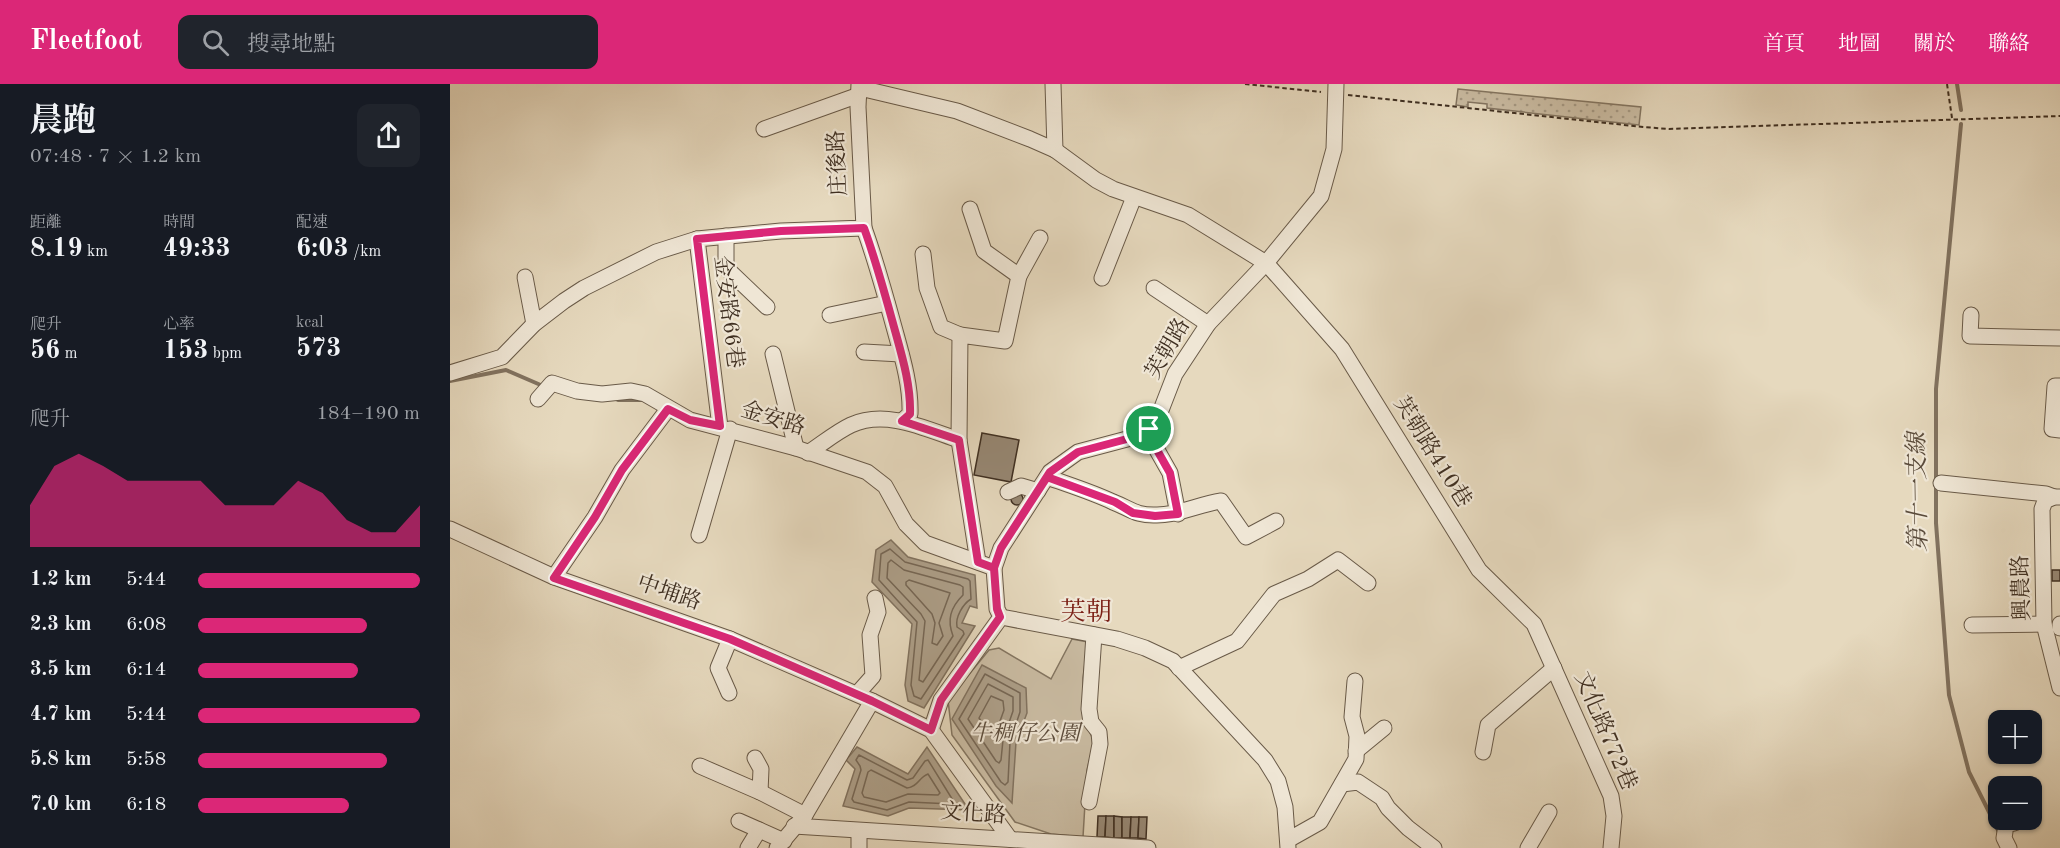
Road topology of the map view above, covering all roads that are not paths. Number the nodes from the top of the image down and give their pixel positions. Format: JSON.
{"nodes":[{"id":1,"x":1053,"y":84,"type":"edge"},
{"id":2,"x":859,"y":89,"type":"edge"},
{"id":3,"x":1336,"y":89,"type":"edge"},
{"id":4,"x":764,"y":129,"type":"dead end"},
{"id":5,"x":1055,"y":150,"type":"junction"},
{"id":6,"x":1134,"y":197,"type":"junction"},
{"id":7,"x":970,"y":209,"type":"dead end"},
{"id":8,"x":864,"y":228,"type":"junction"},
{"id":9,"x":726,"y":236,"type":"junction"},
{"id":10,"x":1040,"y":238,"type":"dead end"},
{"id":11,"x":697,"y":239,"type":"junction"},
{"id":12,"x":923,"y":254,"type":"dead end"},
{"id":13,"x":1266,"y":263,"type":"junction"},
{"id":14,"x":1019,"y":276,"type":"junction"},
{"id":15,"x":525,"y":277,"type":"dead end"},
{"id":16,"x":1102,"y":278,"type":"dead end"},
{"id":17,"x":1154,"y":288,"type":"dead end"},
{"id":18,"x":887,"y":303,"type":"junction"},
{"id":19,"x":767,"y":307,"type":"dead end"},
{"id":20,"x":830,"y":315,"type":"dead end"},
{"id":21,"x":1971,"y":315,"type":"dead end"},
{"id":22,"x":534,"y":324,"type":"junction"},
{"id":23,"x":1208,"y":324,"type":"junction"},
{"id":24,"x":960,"y":335,"type":"junction"},
{"id":25,"x":2060,"y":339,"type":"edge"},
{"id":26,"x":864,"y":352,"type":"dead end"},
{"id":27,"x":773,"y":354,"type":"dead end"},
{"id":28,"x":901,"y":354,"type":"junction"},
{"id":29,"x":450,"y":372,"type":"edge"},
{"id":30,"x":2060,"y":386,"type":"edge"},
{"id":31,"x":538,"y":399,"type":"dead end"},
{"id":32,"x":668,"y":409,"type":"junction"},
{"id":33,"x":902,"y":421,"type":"junction"},
{"id":34,"x":725,"y":428,"type":"junction"},
{"id":35,"x":1149,"y":429,"type":"junction"},
{"id":36,"x":2060,"y":430,"type":"edge"},
{"id":37,"x":959,"y":440,"type":"junction"},
{"id":38,"x":802,"y":450,"type":"junction"},
{"id":39,"x":1047,"y":477,"type":"junction"},
{"id":40,"x":1941,"y":483,"type":"dead end"},
{"id":41,"x":1038,"y":491,"type":"junction"},
{"id":42,"x":1008,"y":492,"type":"dead end"},
{"id":43,"x":2057,"y":497,"type":"edge"},
{"id":44,"x":1178,"y":514,"type":"junction"},
{"id":45,"x":1276,"y":522,"type":"dead end"},
{"id":46,"x":450,"y":529,"type":"edge"},
{"id":47,"x":699,"y":535,"type":"dead end"},
{"id":48,"x":978,"y":562,"type":"junction"},
{"id":49,"x":994,"y":568,"type":"junction"},
{"id":50,"x":554,"y":578,"type":"junction"},
{"id":51,"x":1368,"y":583,"type":"dead end"},
{"id":52,"x":875,"y":598,"type":"dead end"},
{"id":53,"x":1000,"y":617,"type":"junction"},
{"id":54,"x":2044,"y":624,"type":"junction"},
{"id":55,"x":1972,"y":625,"type":"dead end"},
{"id":56,"x":1094,"y":635,"type":"junction"},
{"id":57,"x":730,"y":639,"type":"junction"},
{"id":58,"x":2054,"y":640,"type":"edge"},
{"id":59,"x":2057,"y":665,"type":"edge"},
{"id":60,"x":1179,"y":668,"type":"junction"},
{"id":61,"x":1554,"y":668,"type":"junction"},
{"id":62,"x":1355,"y":681,"type":"dead end"},
{"id":63,"x":2060,"y":688,"type":"edge"},
{"id":64,"x":729,"y":693,"type":"dead end"},
{"id":65,"x":857,"y":694,"type":"junction"},
{"id":66,"x":872,"y":701,"type":"junction"},
{"id":67,"x":1384,"y":728,"type":"dead end"},
{"id":68,"x":931,"y":730,"type":"junction"},
{"id":69,"x":1356,"y":751,"type":"junction"},
{"id":70,"x":1483,"y":752,"type":"dead end"},
{"id":71,"x":755,"y":758,"type":"dead end"},
{"id":72,"x":700,"y":766,"type":"dead end"},
{"id":73,"x":1342,"y":784,"type":"junction"},
{"id":74,"x":760,"y":792,"type":"junction"},
{"id":75,"x":1089,"y":802,"type":"dead end"},
{"id":76,"x":1549,"y":812,"type":"dead end"},
{"id":77,"x":806,"y":815,"type":"junction"},
{"id":78,"x":739,"y":821,"type":"dead end"},
{"id":79,"x":794,"y":826,"type":"junction"},
{"id":80,"x":759,"y":830,"type":"junction"},
{"id":81,"x":2005,"y":830,"type":"edge"},
{"id":82,"x":859,"y":831,"type":"junction"},
{"id":83,"x":905,"y":832,"type":"junction"},
{"id":84,"x":1010,"y":843,"type":"edge"},
{"id":85,"x":1288,"y":844,"type":"edge"},
{"id":86,"x":780,"y":845,"type":"edge"},
{"id":87,"x":748,"y":848,"type":"edge"},
{"id":88,"x":859,"y":848,"type":"edge"},
{"id":89,"x":904,"y":848,"type":"edge"},
{"id":90,"x":1148,"y":848,"type":"edge"},
{"id":91,"x":1434,"y":848,"type":"edge"},
{"id":92,"x":1528,"y":848,"type":"edge"},
{"id":93,"x":1611,"y":848,"type":"edge"},
{"id":94,"x":2009,"y":848,"type":"edge"}],
"edges":[{"from":1,"to":5,"type":"street"},
{"from":2,"to":4,"type":"street"},
{"from":2,"to":5,"type":"street"},
{"from":2,"to":8,"type":"street","name":"庄後路"},
{"from":3,"to":13,"type":"street","name":"芙朝路"},
{"from":5,"to":6,"type":"street"},
{"from":6,"to":13,"type":"street"},
{"from":6,"to":16,"type":"street"},
{"from":7,"to":14,"type":"street"},
{"from":8,"to":9,"type":"street","name":"庄後路"},
{"from":8,"to":18,"type":"street"},
{"from":9,"to":11,"type":"street","name":"庄後路"},
{"from":9,"to":19,"type":"street"},
{"from":10,"to":14,"type":"street"},
{"from":11,"to":22,"type":"street","name":"庄後路"},
{"from":11,"to":34,"type":"street","name":"金安路66巷"},
{"from":12,"to":24,"type":"street"},
{"from":13,"to":23,"type":"street","name":"芙朝路"},
{"from":13,"to":61,"type":"street","name":"芙朝路410巷"},
{"from":14,"to":24,"type":"street"},
{"from":15,"to":22,"type":"street"},
{"from":17,"to":23,"type":"street"},
{"from":18,"to":20,"type":"street"},
{"from":18,"to":28,"type":"street"},
{"from":21,"to":25,"type":"street"},
{"from":22,"to":29,"type":"street","name":"庄後路"},
{"from":23,"to":35,"type":"street","name":"芙朝路"},
{"from":24,"to":37,"type":"street"},
{"from":26,"to":28,"type":"street"},
{"from":27,"to":38,"type":"street"},
{"from":28,"to":33,"type":"street"},
{"from":30,"to":36,"type":"street"},
{"from":31,"to":32,"type":"street","name":"金安路"},
{"from":32,"to":34,"type":"street","name":"金安路"},
{"from":32,"to":50,"type":"street"},
{"from":33,"to":37,"type":"street"},
{"from":33,"to":38,"type":"street"},
{"from":34,"to":38,"type":"street","name":"金安路"},
{"from":34,"to":47,"type":"street"},
{"from":35,"to":39,"type":"street"},
{"from":35,"to":44,"type":"street"},
{"from":37,"to":48,"type":"street"},
{"from":38,"to":48,"type":"street","name":"金安路"},
{"from":39,"to":41,"type":"street"},
{"from":39,"to":44,"type":"street"},
{"from":40,"to":43,"type":"street"},
{"from":41,"to":42,"type":"street"},
{"from":41,"to":49,"type":"street"},
{"from":43,"to":54,"type":"street","name":"興農路"},
{"from":44,"to":45,"type":"street"},
{"from":46,"to":50,"type":"street","name":"中埔路"},
{"from":48,"to":49,"type":"street","name":"金安路"},
{"from":49,"to":53,"type":"street"},
{"from":50,"to":57,"type":"street","name":"中埔路"},
{"from":51,"to":60,"type":"street"},
{"from":52,"to":65,"type":"street"},
{"from":53,"to":56,"type":"street"},
{"from":53,"to":68,"type":"street"},
{"from":54,"to":55,"type":"street"},
{"from":54,"to":58,"type":"street","name":"興農路"},
{"from":56,"to":60,"type":"street"},
{"from":56,"to":75,"type":"street"},
{"from":57,"to":64,"type":"street"},
{"from":57,"to":65,"type":"street","name":"中埔路"},
{"from":58,"to":59,"type":"street","name":"興農路"},
{"from":59,"to":63,"type":"street","name":"興農路"},
{"from":60,"to":85,"type":"street"},
{"from":61,"to":70,"type":"street"},
{"from":61,"to":93,"type":"street","name":"文化路772巷"},
{"from":62,"to":69,"type":"street"},
{"from":65,"to":66,"type":"street","name":"中埔路"},
{"from":66,"to":68,"type":"street","name":"中埔路"},
{"from":66,"to":77,"type":"street"},
{"from":67,"to":69,"type":"street"},
{"from":68,"to":84,"type":"street"},
{"from":69,"to":73,"type":"street"},
{"from":71,"to":74,"type":"street"},
{"from":72,"to":74,"type":"street"},
{"from":73,"to":85,"type":"street"},
{"from":73,"to":91,"type":"street"},
{"from":74,"to":77,"type":"street"},
{"from":76,"to":92,"type":"street"},
{"from":77,"to":79,"type":"street"},
{"from":78,"to":80,"type":"street"},
{"from":79,"to":82,"type":"street","name":"文化路"},
{"from":79,"to":86,"type":"street"},
{"from":80,"to":86,"type":"street"},
{"from":80,"to":87,"type":"street"},
{"from":81,"to":94,"type":"street"},
{"from":82,"to":83,"type":"street","name":"文化路"},
{"from":82,"to":88,"type":"street"},
{"from":83,"to":84,"type":"street","name":"文化路"},
{"from":83,"to":89,"type":"street"},
{"from":84,"to":90,"type":"street","name":"文化路"}]}
